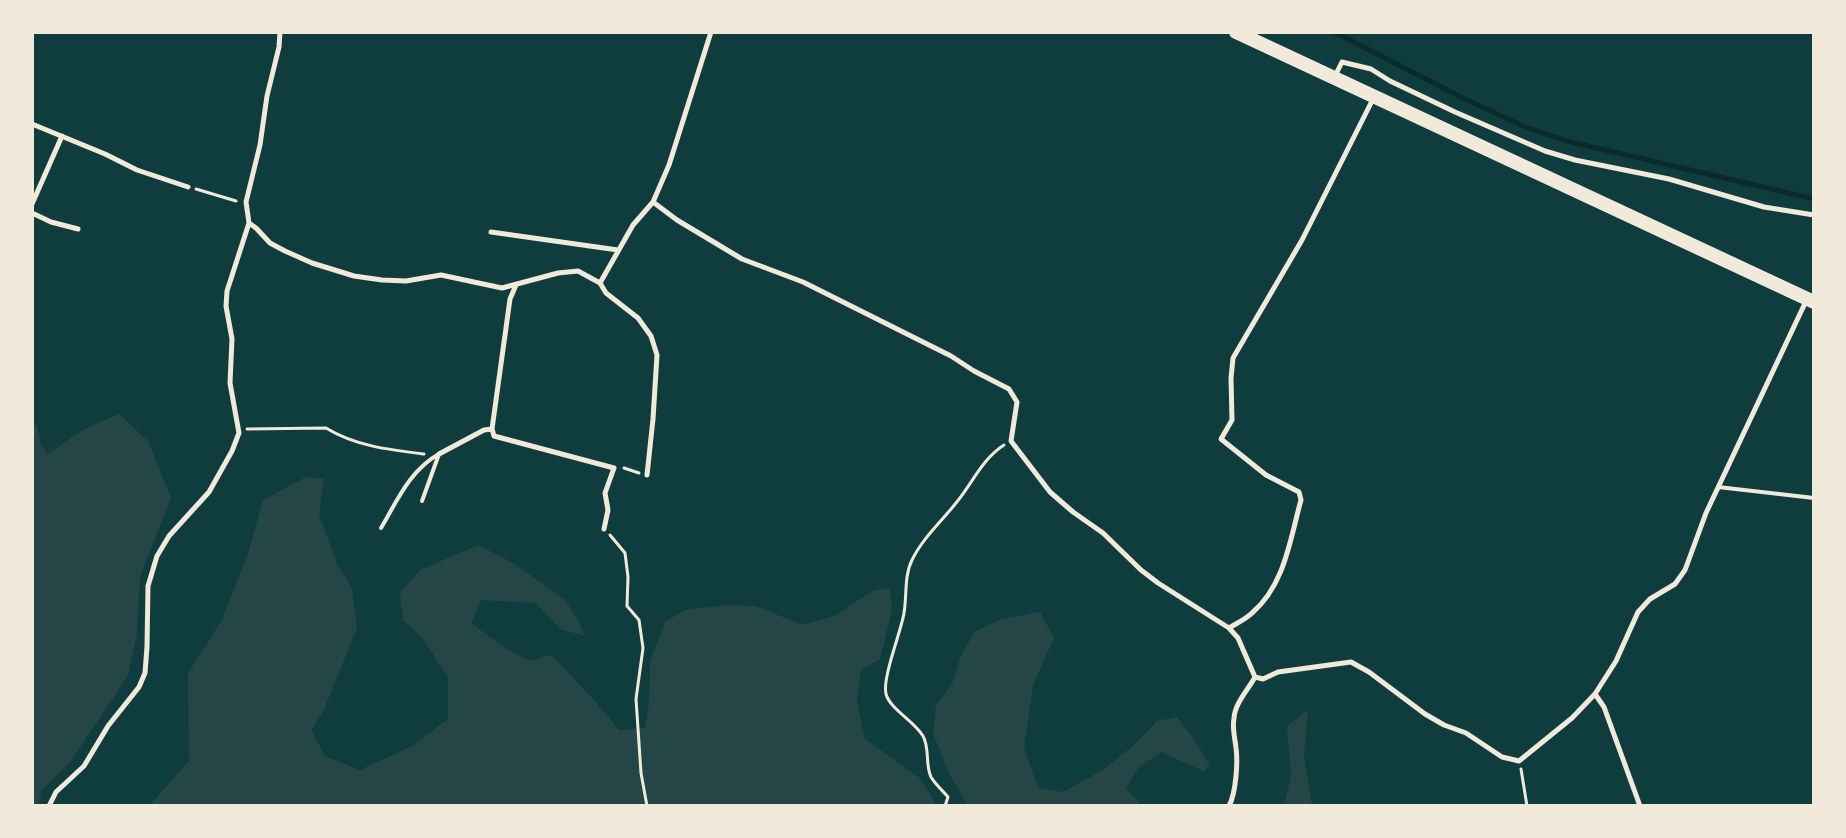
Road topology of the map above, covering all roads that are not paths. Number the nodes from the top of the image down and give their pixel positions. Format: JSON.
{"nodes":[{"id":1,"x":280,"y":32,"type":"edge"},
{"id":2,"x":711,"y":32,"type":"edge"},
{"id":3,"x":1236,"y":32,"type":"edge"},
{"id":4,"x":1334,"y":78,"type":"junction"},
{"id":5,"x":1374,"y":97,"type":"junction"},
{"id":6,"x":32,"y":124,"type":"edge"},
{"id":7,"x":62,"y":136,"type":"junction"},
{"id":8,"x":188,"y":187,"type":"road end"},
{"id":9,"x":653,"y":202,"type":"junction"},
{"id":10,"x":32,"y":204,"type":"edge"},
{"id":11,"x":32,"y":213,"type":"edge"},
{"id":12,"x":1814,"y":215,"type":"edge"},
{"id":13,"x":248,"y":223,"type":"junction"},
{"id":14,"x":78,"y":229,"type":"dead end"},
{"id":15,"x":491,"y":232,"type":"dead end"},
{"id":16,"x":618,"y":250,"type":"junction"},
{"id":17,"x":600,"y":284,"type":"junction"},
{"id":18,"x":516,"y":285,"type":"junction"},
{"id":19,"x":1810,"y":300,"type":"edge"},
{"id":20,"x":492,"y":429,"type":"junction"},
{"id":21,"x":439,"y":454,"type":"junction"},
{"id":22,"x":647,"y":475,"type":"road end"},
{"id":23,"x":1718,"y":487,"type":"junction"},
{"id":24,"x":1814,"y":498,"type":"edge"},
{"id":25,"x":422,"y":501,"type":"dead end"},
{"id":26,"x":381,"y":528,"type":"dead end"},
{"id":27,"x":604,"y":529,"type":"road end"},
{"id":28,"x":1229,"y":628,"type":"junction"},
{"id":29,"x":1255,"y":677,"type":"junction"},
{"id":30,"x":1595,"y":694,"type":"junction"},
{"id":31,"x":50,"y":806,"type":"edge"},
{"id":32,"x":1229,"y":806,"type":"edge"},
{"id":33,"x":1640,"y":806,"type":"edge"}],
"edges":[{"from":1,"to":13,"type":"street"},
{"from":2,"to":9,"type":"street"},
{"from":3,"to":4,"type":"highway"},
{"from":4,"to":5,"type":"highway"},
{"from":4,"to":12,"type":"street"},
{"from":5,"to":19,"type":"highway"},
{"from":5,"to":28,"type":"street"},
{"from":6,"to":7,"type":"street"},
{"from":7,"to":8,"type":"street"},
{"from":7,"to":10,"type":"street"},
{"from":9,"to":16,"type":"street"},
{"from":9,"to":28,"type":"street"},
{"from":11,"to":14,"type":"street"},
{"from":13,"to":18,"type":"street"},
{"from":13,"to":31,"type":"street"},
{"from":15,"to":16,"type":"street"},
{"from":16,"to":17,"type":"street"},
{"from":17,"to":18,"type":"street"},
{"from":17,"to":22,"type":"street"},
{"from":18,"to":20,"type":"street"},
{"from":19,"to":23,"type":"street"},
{"from":20,"to":21,"type":"street"},
{"from":20,"to":27,"type":"street"},
{"from":21,"to":25,"type":"lane"},
{"from":21,"to":26,"type":"lane"},
{"from":23,"to":24,"type":"lane"},
{"from":23,"to":30,"type":"street"},
{"from":28,"to":29,"type":"street"},
{"from":29,"to":30,"type":"street"},
{"from":29,"to":32,"type":"street"},
{"from":30,"to":33,"type":"street"}]}
